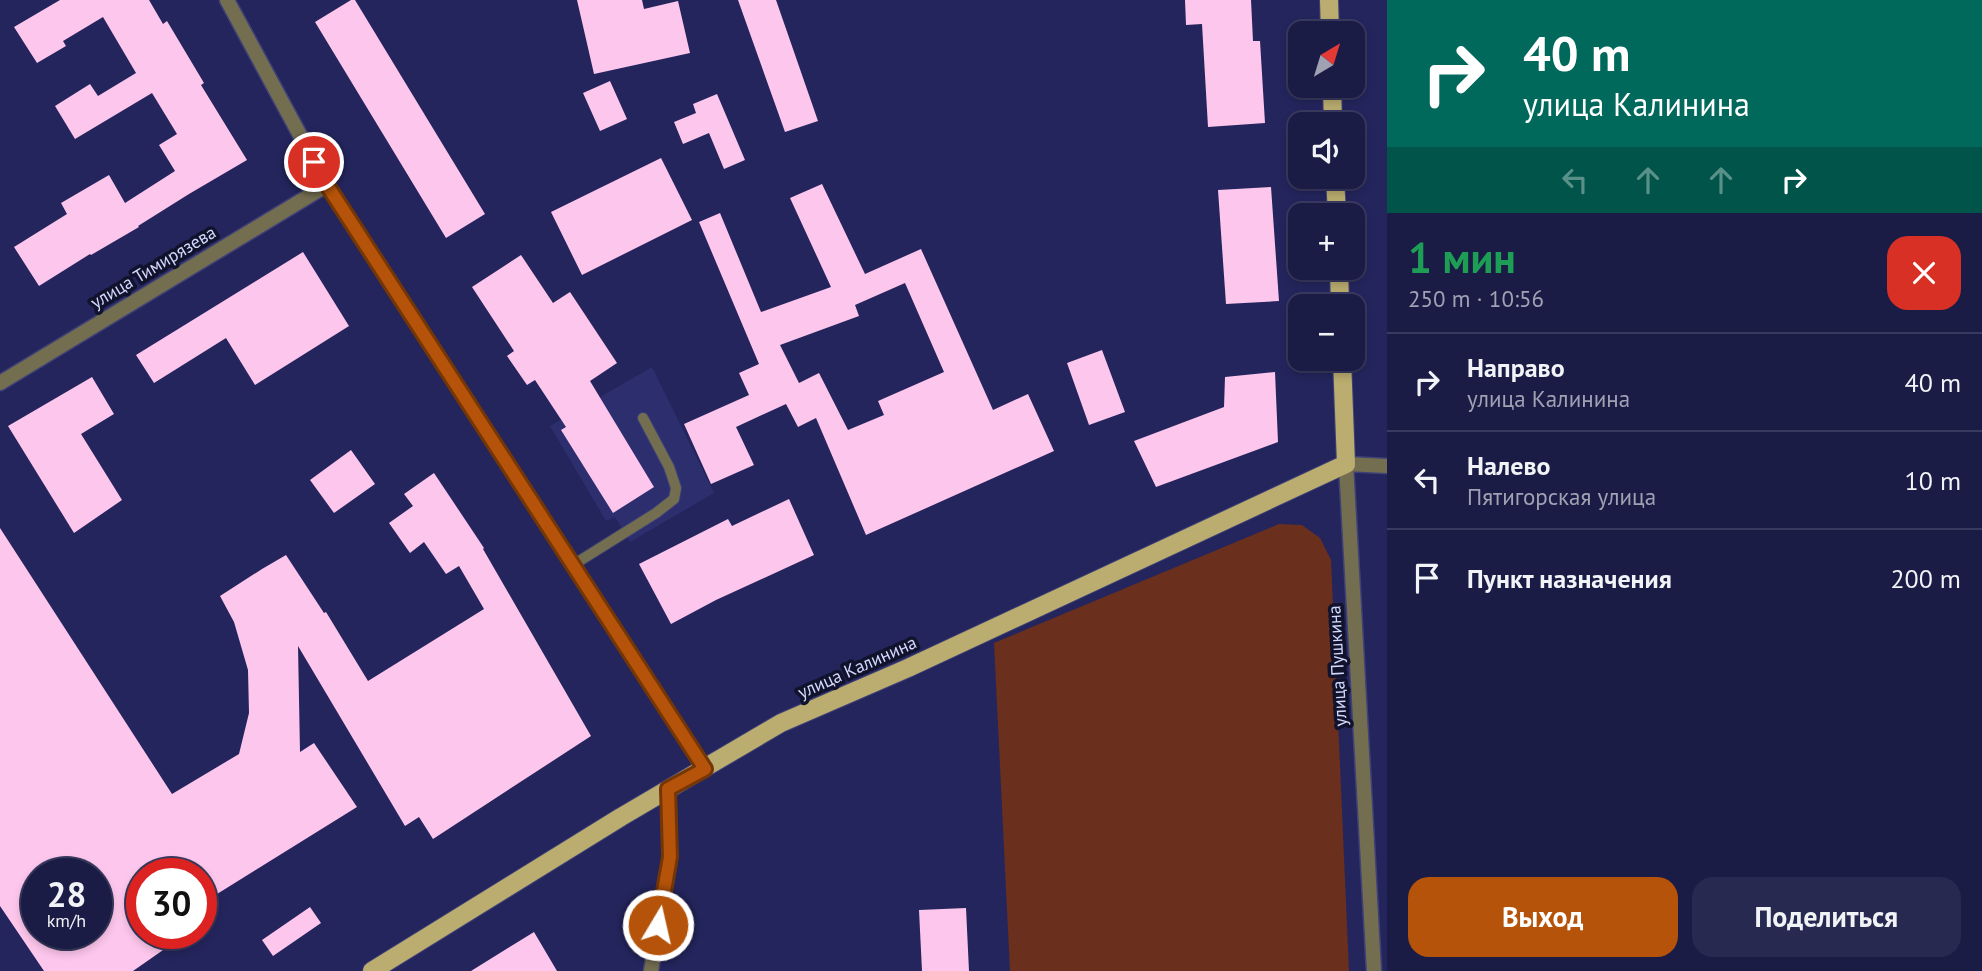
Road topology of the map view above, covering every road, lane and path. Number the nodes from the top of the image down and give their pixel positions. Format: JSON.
{"nodes":[{"id":1,"x":227,"y":0,"type":"edge"},
{"id":2,"x":1329,"y":0,"type":"edge"},
{"id":3,"x":1330,"y":21,"type":"edge"},
{"id":4,"x":327,"y":185,"type":"junction"},
{"id":5,"x":1342,"y":371,"type":"edge"},
{"id":6,"x":0,"y":383,"type":"edge"},
{"id":7,"x":643,"y":418,"type":"dead end"},
{"id":8,"x":1346,"y":464,"type":"junction"},
{"id":9,"x":1387,"y":466,"type":"edge"},
{"id":10,"x":573,"y":565,"type":"junction"},
{"id":11,"x":705,"y":769,"type":"junction"},
{"id":12,"x":668,"y":789,"type":"junction"},
{"id":13,"x":372,"y":971,"type":"edge"},
{"id":14,"x":651,"y":971,"type":"edge"},
{"id":15,"x":1374,"y":971,"type":"edge"}],
"edges":[{"from":1,"to":4,"type":"street"},
{"from":2,"to":3,"type":"main road"},
{"from":4,"to":6,"type":"street","name":"улица Тимирязева"},
{"from":4,"to":10,"type":"street"},
{"from":5,"to":8,"type":"main road","name":"улица Пушкина"},
{"from":7,"to":10,"type":"lane"},
{"from":8,"to":9,"type":"street","name":"улица Калинина"},
{"from":8,"to":11,"type":"main road","name":"улица Калинина"},
{"from":8,"to":15,"type":"street","name":"улица Пушкина"},
{"from":10,"to":11,"type":"street"},
{"from":11,"to":12,"type":"main road","name":"улица Калинина"},
{"from":12,"to":13,"type":"main road","name":"улица Калинина"},
{"from":12,"to":14,"type":"street"}]}
